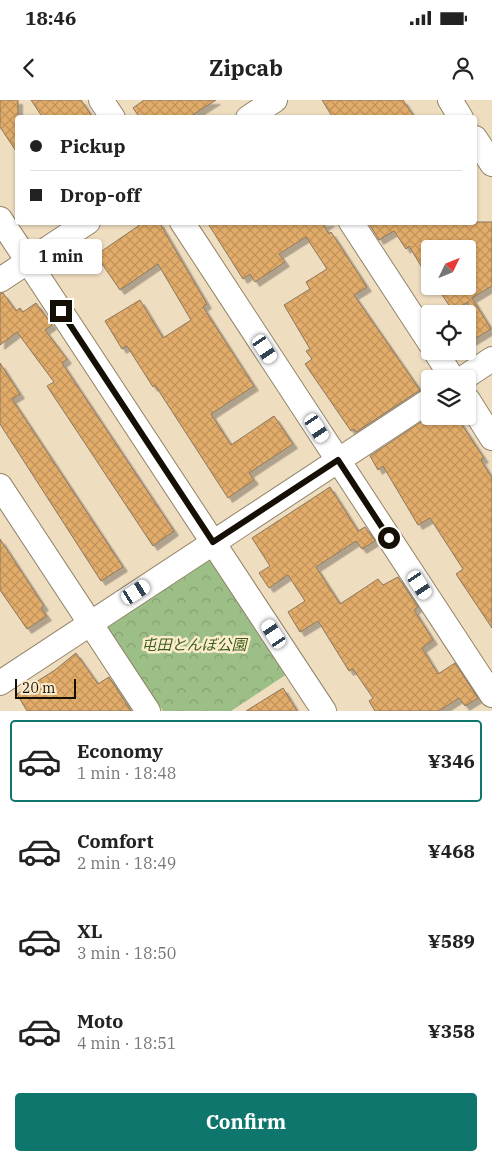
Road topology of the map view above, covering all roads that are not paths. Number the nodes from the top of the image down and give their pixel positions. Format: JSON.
{"nodes":[{"id":1,"x":101,"y":100,"type":"edge"},
{"id":2,"x":450,"y":100,"type":"edge"},
{"id":3,"x":274,"y":105,"type":"edge"},
{"id":4,"x":111,"y":115,"type":"edge"},
{"id":5,"x":254,"y":115,"type":"edge"},
{"id":6,"x":459,"y":115,"type":"edge"},
{"id":7,"x":477,"y":141,"type":"edge"},
{"id":8,"x":492,"y":164,"type":"edge"},
{"id":9,"x":0,"y":219,"type":"edge"},
{"id":10,"x":84,"y":225,"type":"edge"},
{"id":11,"x":184,"y":225,"type":"edge"},
{"id":12,"x":352,"y":225,"type":"edge"},
{"id":13,"x":28,"y":262,"type":"junction"},
{"id":14,"x":0,"y":280,"type":"edge"},
{"id":15,"x":421,"y":330,"type":"edge"},
{"id":16,"x":492,"y":359,"type":"edge"},
{"id":17,"x":476,"y":370,"type":"edge"},
{"id":18,"x":421,"y":406,"type":"edge"},
{"id":19,"x":476,"y":413,"type":"edge"},
{"id":20,"x":492,"y":438,"type":"edge"},
{"id":21,"x":338,"y":460,"type":"junction"},
{"id":22,"x":0,"y":486,"type":"edge"},
{"id":23,"x":213,"y":542,"type":"junction"},
{"id":24,"x":90,"y":623,"type":"junction"},
{"id":25,"x":0,"y":683,"type":"edge"},
{"id":26,"x":492,"y":695,"type":"edge"},
{"id":27,"x":148,"y":711,"type":"edge"},
{"id":28,"x":324,"y":711,"type":"edge"}],
"edges":[{"from":1,"to":4,"type":"street"},
{"from":2,"to":6,"type":"street"},
{"from":3,"to":5,"type":"street"},
{"from":7,"to":8,"type":"street"},
{"from":9,"to":13,"type":"street"},
{"from":10,"to":13,"type":"street"},
{"from":11,"to":21,"type":"street"},
{"from":12,"to":15,"type":"street"},
{"from":13,"to":14,"type":"street"},
{"from":13,"to":23,"type":"street"},
{"from":16,"to":17,"type":"street"},
{"from":18,"to":21,"type":"street"},
{"from":19,"to":20,"type":"street"},
{"from":21,"to":23,"type":"street"},
{"from":21,"to":26,"type":"street"},
{"from":22,"to":24,"type":"street"},
{"from":23,"to":24,"type":"street"},
{"from":23,"to":28,"type":"street"},
{"from":24,"to":25,"type":"street"},
{"from":24,"to":27,"type":"street"}]}
